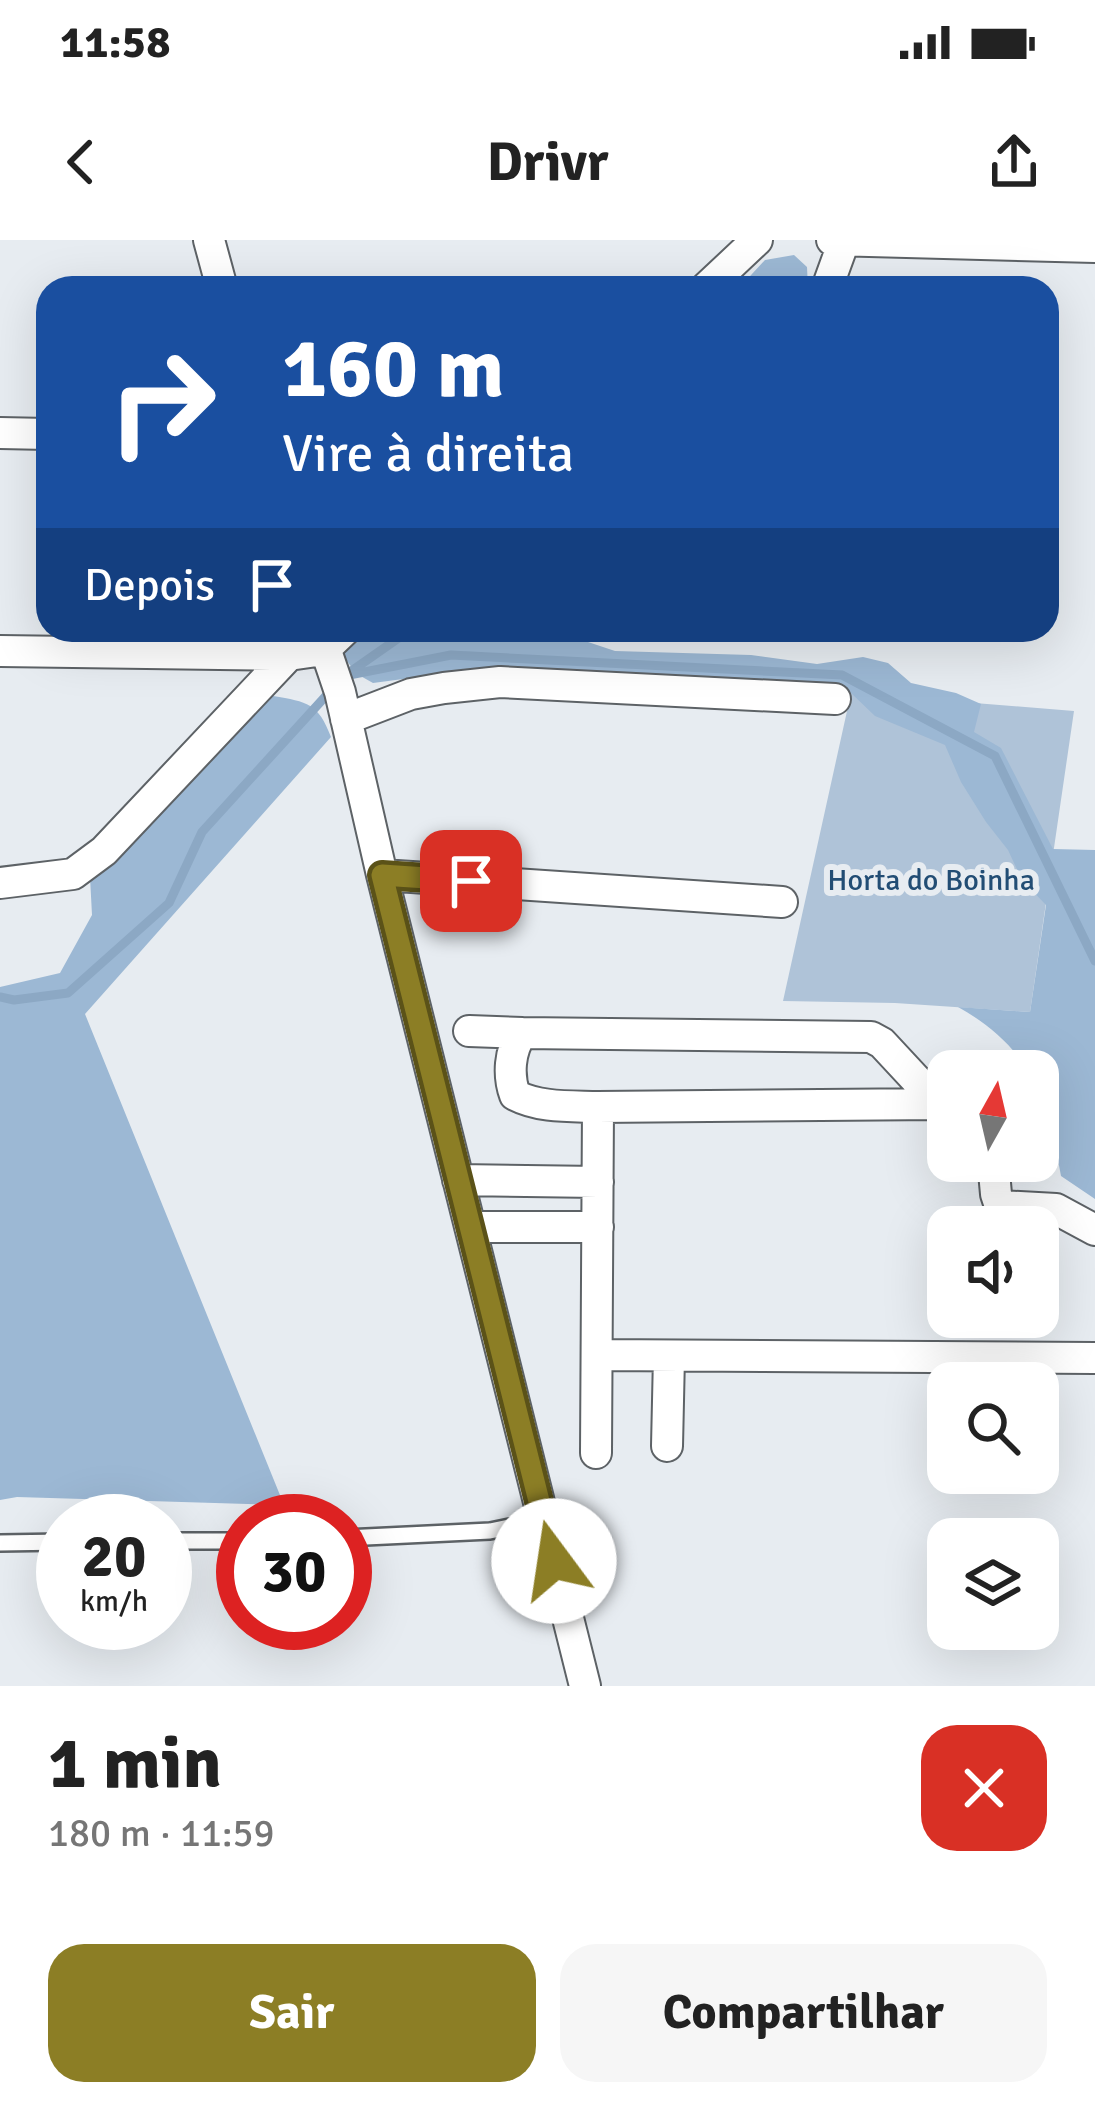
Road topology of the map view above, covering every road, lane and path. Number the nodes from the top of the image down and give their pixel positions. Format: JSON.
{"nodes":[{"id":1,"x":209,"y":240,"type":"edge"},
{"id":2,"x":757,"y":240,"type":"edge"},
{"id":3,"x":832,"y":240,"type":"edge"},
{"id":4,"x":844,"y":241,"type":"edge"},
{"id":5,"x":1095,"y":247,"type":"edge"},
{"id":6,"x":219,"y":276,"type":"edge"},
{"id":7,"x":719,"y":276,"type":"edge"},
{"id":8,"x":831,"y":276,"type":"edge"},
{"id":9,"x":0,"y":433,"type":"edge"},
{"id":10,"x":36,"y":434,"type":"edge"},
{"id":11,"x":0,"y":651,"type":"edge"},
{"id":12,"x":289,"y":655,"type":"junction"},
{"id":13,"x":335,"y":665,"type":"edge"},
{"id":14,"x":835,"y":699,"type":"dead end"},
{"id":15,"x":382,"y":875,"type":"junction"},
{"id":16,"x":0,"y":883,"type":"edge"},
{"id":17,"x":782,"y":902,"type":"dead end"},
{"id":18,"x":469,"y":1031,"type":"dead end"},
{"id":19,"x":521,"y":1034,"type":"junction"},
{"id":20,"x":927,"y":1092,"type":"edge"},
{"id":21,"x":598,"y":1107,"type":"junction"},
{"id":22,"x":927,"y":1109,"type":"edge"},
{"id":23,"x":458,"y":1180,"type":"junction"},
{"id":24,"x":598,"y":1182,"type":"junction"},
{"id":25,"x":994,"y":1182,"type":"edge"},
{"id":26,"x":470,"y":1226,"type":"junction"},
{"id":27,"x":598,"y":1227,"type":"junction"},
{"id":28,"x":1095,"y":1230,"type":"edge"},
{"id":29,"x":598,"y":1355,"type":"junction"},
{"id":30,"x":669,"y":1356,"type":"junction"},
{"id":31,"x":1095,"y":1358,"type":"edge"},
{"id":32,"x":668,"y":1445,"type":"dead end"},
{"id":33,"x":596,"y":1453,"type":"dead end"},
{"id":34,"x":544,"y":1520,"type":"junction"},
{"id":35,"x":372,"y":1537,"type":"edge"},
{"id":36,"x":36,"y":1542,"type":"edge"},
{"id":37,"x":0,"y":1543,"type":"edge"},
{"id":38,"x":585,"y":1686,"type":"edge"}],
"edges":[{"from":1,"to":6,"type":"street"},
{"from":2,"to":7,"type":"street"},
{"from":3,"to":4,"type":"street"},
{"from":4,"to":5,"type":"street"},
{"from":4,"to":8,"type":"street"},
{"from":9,"to":10,"type":"street"},
{"from":11,"to":12,"type":"street"},
{"from":12,"to":13,"type":"street"},
{"from":12,"to":16,"type":"street"},
{"from":13,"to":14,"type":"street"},
{"from":13,"to":15,"type":"street"},
{"from":15,"to":17,"type":"street"},
{"from":15,"to":23,"type":"street"},
{"from":18,"to":19,"type":"street"},
{"from":19,"to":20,"type":"street"},
{"from":19,"to":21,"type":"street"},
{"from":21,"to":22,"type":"street"},
{"from":21,"to":24,"type":"street"},
{"from":23,"to":24,"type":"street"},
{"from":23,"to":26,"type":"street"},
{"from":24,"to":27,"type":"street"},
{"from":25,"to":28,"type":"street"},
{"from":26,"to":27,"type":"street"},
{"from":26,"to":34,"type":"street"},
{"from":27,"to":29,"type":"street"},
{"from":29,"to":30,"type":"street"},
{"from":29,"to":33,"type":"street"},
{"from":30,"to":31,"type":"street"},
{"from":30,"to":32,"type":"street"},
{"from":34,"to":35,"type":"lane"},
{"from":34,"to":38,"type":"street"},
{"from":36,"to":37,"type":"lane"}]}
